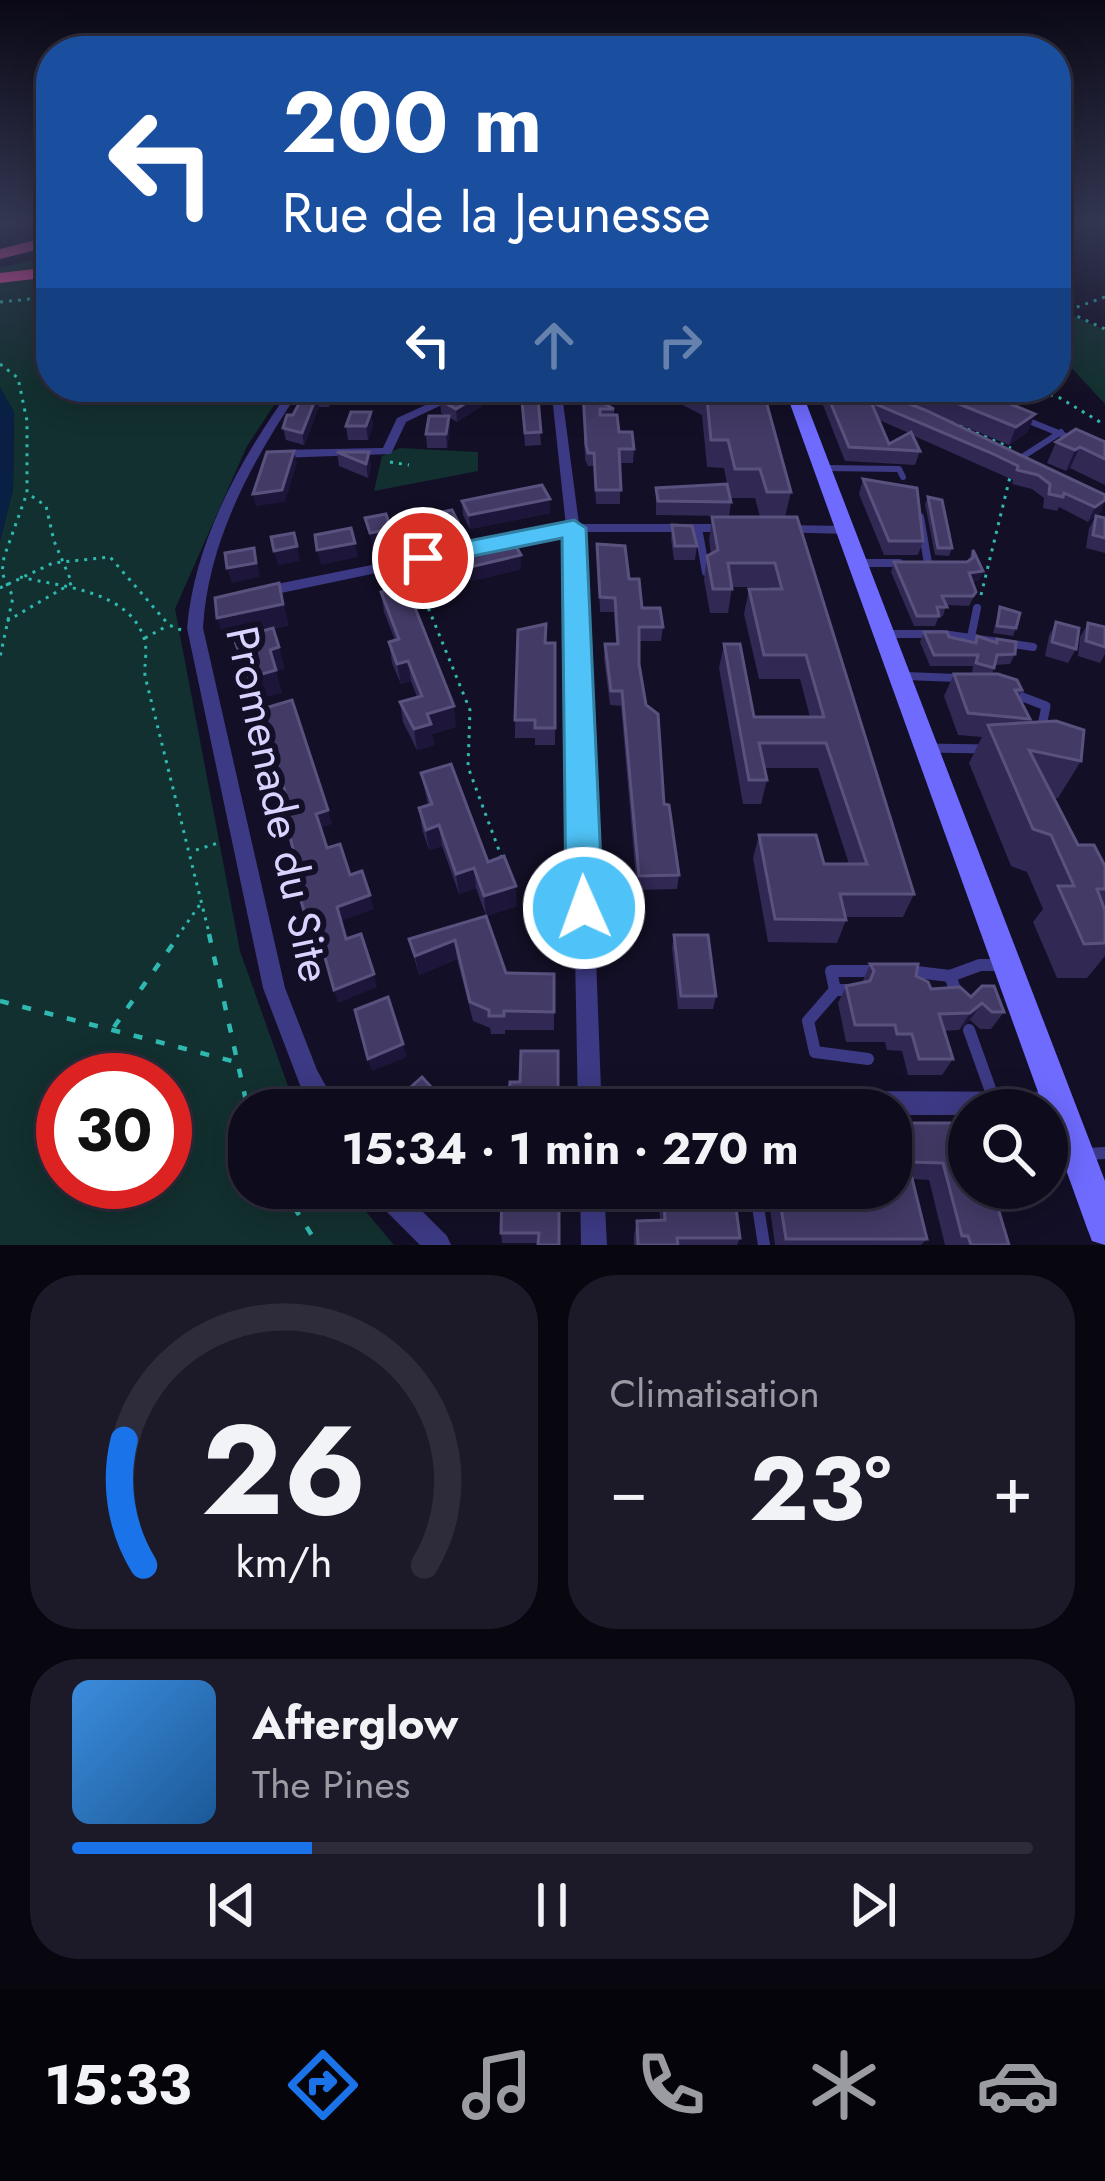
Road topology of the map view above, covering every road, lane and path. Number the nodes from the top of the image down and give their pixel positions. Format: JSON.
{"nodes":[{"id":1,"x":1105,"y":297,"type":"edge"},
{"id":2,"x":36,"y":298,"type":"edge"},
{"id":3,"x":0,"y":302,"type":"edge"},
{"id":4,"x":1071,"y":308,"type":"edge"},
{"id":5,"x":1071,"y":312,"type":"edge"},
{"id":6,"x":1105,"y":328,"type":"edge"},
{"id":7,"x":0,"y":364,"type":"edge"},
{"id":8,"x":286,"y":402,"type":"edge"},
{"id":9,"x":440,"y":402,"type":"edge"},
{"id":10,"x":558,"y":402,"type":"edge"},
{"id":11,"x":798,"y":402,"type":"edge"},
{"id":12,"x":993,"y":402,"type":"edge"},
{"id":13,"x":1067,"y":402,"type":"edge"},
{"id":14,"x":1000,"y":411,"type":"edge"},
{"id":15,"x":938,"y":416,"type":"edge"},
{"id":16,"x":1018,"y":417,"type":"edge"},
{"id":17,"x":1105,"y":425,"type":"edge"},
{"id":18,"x":1060,"y":432,"type":"junction"},
{"id":19,"x":1084,"y":444,"type":"edge"},
{"id":20,"x":1001,"y":450,"type":"edge"},
{"id":21,"x":256,"y":454,"type":"junction"},
{"id":22,"x":1025,"y":459,"type":"junction"},
{"id":23,"x":823,"y":468,"type":"junction"},
{"id":24,"x":903,"y":477,"type":"dead end"},
{"id":25,"x":27,"y":494,"type":"junction"},
{"id":26,"x":918,"y":508,"type":"edge"},
{"id":27,"x":574,"y":528,"type":"junction"},
{"id":28,"x":698,"y":528,"type":"junction"},
{"id":29,"x":846,"y":530,"type":"junction"},
{"id":30,"x":423,"y":558,"type":"junction"},
{"id":31,"x":62,"y":562,"type":"junction"},
{"id":32,"x":858,"y":563,"type":"junction"},
{"id":33,"x":928,"y":563,"type":"junction"},
{"id":34,"x":945,"y":563,"type":"edge"},
{"id":35,"x":706,"y":572,"type":"edge"},
{"id":36,"x":20,"y":577,"type":"junction"},
{"id":37,"x":417,"y":581,"type":"dead end"},
{"id":38,"x":6,"y":582,"type":"junction"},
{"id":39,"x":0,"y":588,"type":"edge"},
{"id":40,"x":71,"y":588,"type":"junction"},
{"id":41,"x":236,"y":597,"type":"edge"},
{"id":42,"x":425,"y":600,"type":"dead end"},
{"id":43,"x":977,"y":608,"type":"joint"},
{"id":44,"x":6,"y":622,"type":"junction"},
{"id":45,"x":169,"y":625,"type":"junction"},
{"id":46,"x":195,"y":628,"type":"junction"},
{"id":47,"x":885,"y":634,"type":"junction"},
{"id":48,"x":971,"y":637,"type":"junction"},
{"id":49,"x":145,"y":638,"type":"junction"},
{"id":50,"x":1033,"y":647,"type":"dead end"},
{"id":51,"x":0,"y":657,"type":"edge"},
{"id":52,"x":901,"y":676,"type":"junction"},
{"id":53,"x":962,"y":679,"type":"edge"},
{"id":54,"x":1002,"y":689,"type":"edge"},
{"id":55,"x":927,"y":748,"type":"junction"},
{"id":56,"x":993,"y":749,"type":"edge"},
{"id":57,"x":1037,"y":750,"type":"edge"},
{"id":58,"x":239,"y":835,"type":"junction"},
{"id":59,"x":194,"y":850,"type":"junction"},
{"id":60,"x":506,"y":868,"type":"edge"},
{"id":61,"x":202,"y":901,"type":"junction"},
{"id":62,"x":1007,"y":965,"type":"junction"},
{"id":63,"x":950,"y":976,"type":"junction"},
{"id":64,"x":926,"y":989,"type":"edge"},
{"id":65,"x":836,"y":990,"type":"junction"},
{"id":66,"x":855,"y":990,"type":"edge"},
{"id":67,"x":0,"y":1001,"type":"edge"},
{"id":68,"x":960,"y":1004,"type":"edge"},
{"id":69,"x":113,"y":1028,"type":"junction"},
{"id":70,"x":969,"y":1030,"type":"dead end"},
{"id":71,"x":868,"y":1059,"type":"dead end"},
{"id":72,"x":237,"y":1062,"type":"junction"},
{"id":73,"x":243,"y":1089,"type":"edge"},
{"id":74,"x":315,"y":1089,"type":"edge"},
{"id":75,"x":590,"y":1089,"type":"edge"},
{"id":76,"x":980,"y":1089,"type":"edge"},
{"id":77,"x":1053,"y":1089,"type":"edge"},
{"id":78,"x":912,"y":1106,"type":"edge"},
{"id":79,"x":948,"y":1106,"type":"edge"},
{"id":80,"x":1068,"y":1118,"type":"edge"},
{"id":81,"x":1092,"y":1154,"type":"edge"},
{"id":82,"x":296,"y":1209,"type":"edge"},
{"id":83,"x":402,"y":1209,"type":"edge"},
{"id":84,"x":593,"y":1209,"type":"edge"},
{"id":85,"x":758,"y":1209,"type":"edge"},
{"id":86,"x":1105,"y":1228,"type":"edge"},
{"id":87,"x":319,"y":1245,"type":"edge"},
{"id":88,"x":438,"y":1245,"type":"edge"},
{"id":89,"x":594,"y":1245,"type":"edge"},
{"id":90,"x":764,"y":1245,"type":"edge"}],
"edges":[{"from":1,"to":4,"type":"path"},
{"from":2,"to":3,"type":"path"},
{"from":5,"to":6,"type":"path"},
{"from":7,"to":25,"type":"path"},
{"from":8,"to":21,"type":"street","name":"Promenade du Site"},
{"from":9,"to":21,"type":"street"},
{"from":10,"to":27,"type":"street"},
{"from":11,"to":23,"type":"main road"},
{"from":12,"to":14,"type":"lane"},
{"from":13,"to":17,"type":"path"},
{"from":15,"to":22,"type":"path"},
{"from":16,"to":18,"type":"lane"},
{"from":18,"to":19,"type":"lane"},
{"from":18,"to":22,"type":"lane"},
{"from":20,"to":22,"type":"street"},
{"from":21,"to":46,"type":"street","name":"Promenade du Site"},
{"from":22,"to":43,"type":"path"},
{"from":23,"to":24,"type":"lane"},
{"from":23,"to":29,"type":"main road"},
{"from":25,"to":31,"type":"path"},
{"from":25,"to":38,"type":"path"},
{"from":26,"to":33,"type":"lane"},
{"from":27,"to":28,"type":"street"},
{"from":27,"to":30,"type":"street"},
{"from":27,"to":75,"type":"street"},
{"from":28,"to":29,"type":"street"},
{"from":28,"to":35,"type":"lane"},
{"from":29,"to":32,"type":"main road"},
{"from":30,"to":37,"type":"lane"},
{"from":30,"to":41,"type":"street"},
{"from":31,"to":36,"type":"path"},
{"from":31,"to":40,"type":"path"},
{"from":31,"to":45,"type":"path"},
{"from":32,"to":33,"type":"lane"},
{"from":32,"to":47,"type":"main road"},
{"from":33,"to":34,"type":"lane"},
{"from":36,"to":38,"type":"path"},
{"from":36,"to":40,"type":"path"},
{"from":38,"to":39,"type":"path"},
{"from":38,"to":44,"type":"path"},
{"from":40,"to":44,"type":"path"},
{"from":40,"to":49,"type":"path"},
{"from":42,"to":60,"type":"path"},
{"from":43,"to":48,"type":"lane"},
{"from":44,"to":51,"type":"path"},
{"from":45,"to":46,"type":"path"},
{"from":45,"to":49,"type":"path"},
{"from":46,"to":58,"type":"street","name":"Promenade du Site"},
{"from":47,"to":48,"type":"lane"},
{"from":47,"to":52,"type":"main road"},
{"from":48,"to":50,"type":"lane"},
{"from":49,"to":59,"type":"path"},
{"from":52,"to":53,"type":"lane"},
{"from":52,"to":55,"type":"main road"},
{"from":54,"to":57,"type":"lane"},
{"from":55,"to":56,"type":"lane"},
{"from":55,"to":62,"type":"main road"},
{"from":58,"to":59,"type":"path"},
{"from":58,"to":74,"type":"street","name":"Promenade du Site"},
{"from":59,"to":61,"type":"path"},
{"from":61,"to":69,"type":"path"},
{"from":61,"to":72,"type":"path"},
{"from":62,"to":63,"type":"lane"},
{"from":62,"to":77,"type":"main road"},
{"from":63,"to":64,"type":"lane"},
{"from":63,"to":65,"type":"lane"},
{"from":63,"to":68,"type":"lane"},
{"from":65,"to":66,"type":"lane"},
{"from":65,"to":71,"type":"lane"},
{"from":67,"to":69,"type":"path"},
{"from":69,"to":72,"type":"path"},
{"from":70,"to":76,"type":"lane"},
{"from":72,"to":73,"type":"path"},
{"from":78,"to":79,"type":"street"},
{"from":80,"to":81,"type":"main road"},
{"from":81,"to":86,"type":"main road"},
{"from":82,"to":87,"type":"path"},
{"from":83,"to":88,"type":"street"},
{"from":84,"to":89,"type":"street"},
{"from":85,"to":90,"type":"lane"}]}
